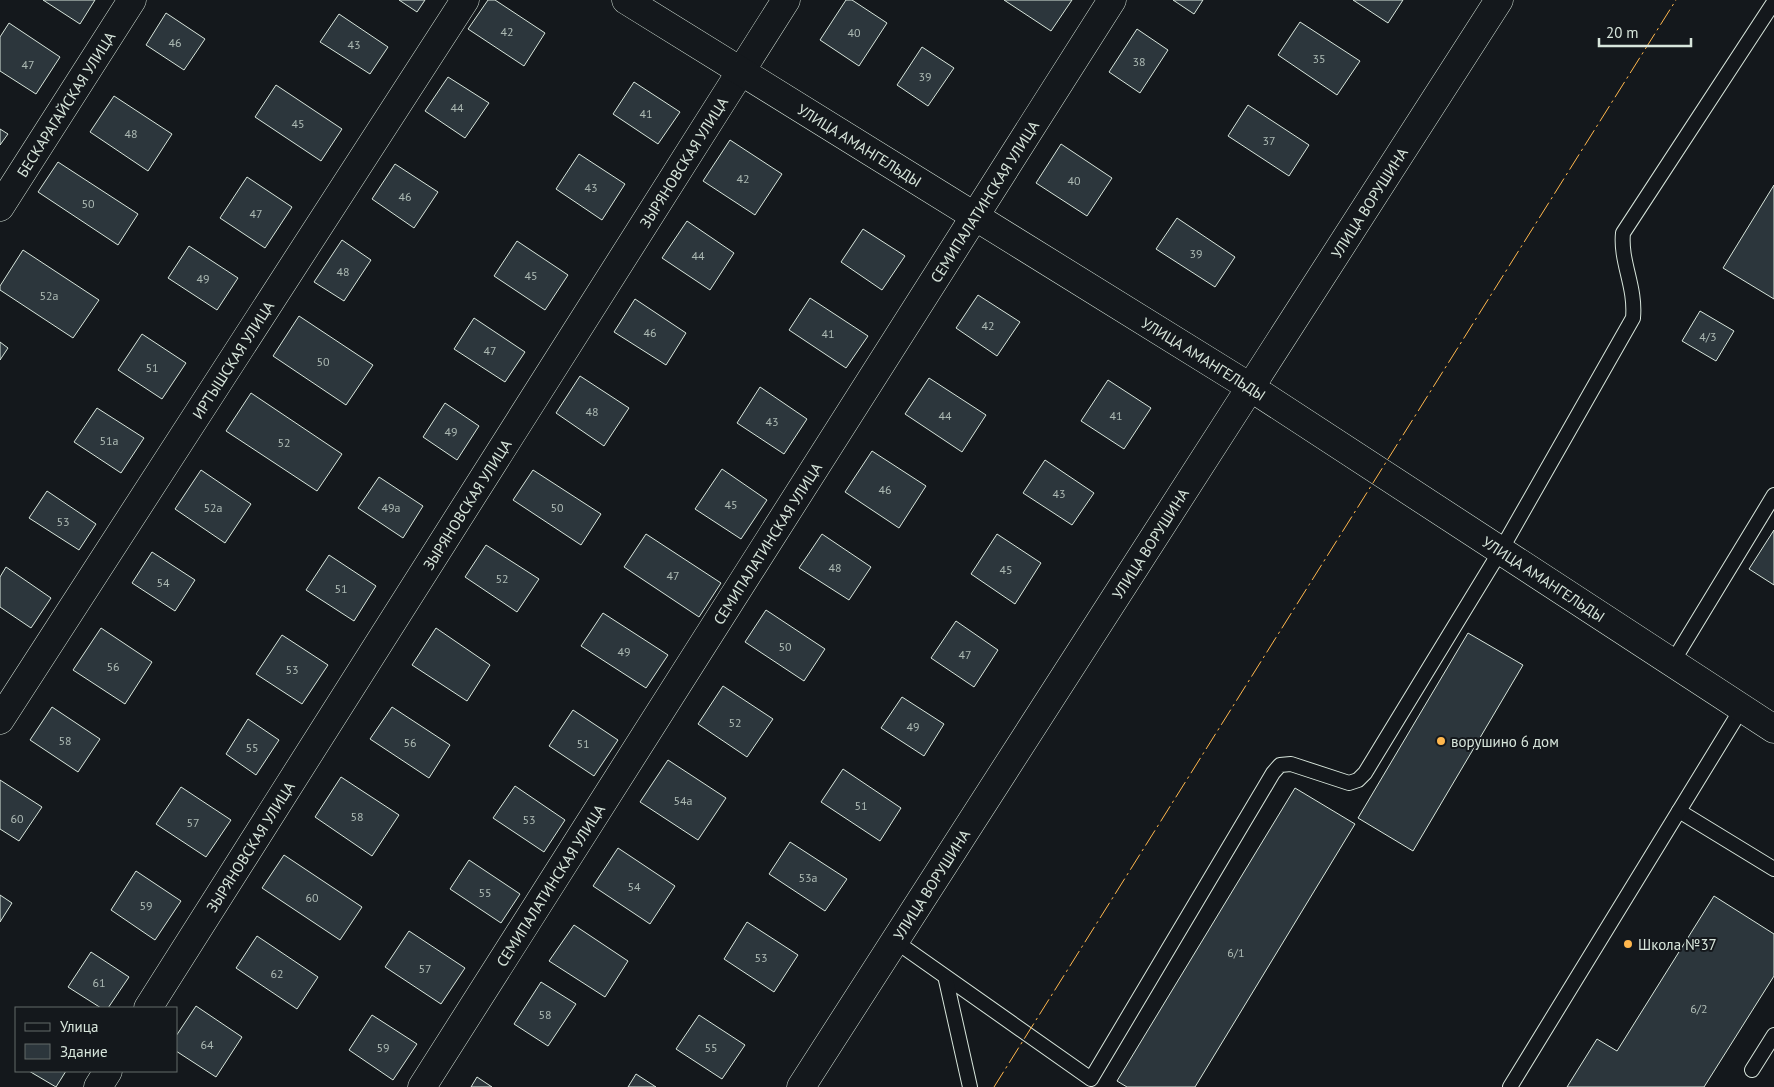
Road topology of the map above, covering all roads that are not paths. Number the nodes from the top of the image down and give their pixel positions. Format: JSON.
{"nodes":[{"id":1,"x":132,"y":0,"type":"edge"},
{"id":2,"x":465,"y":0,"type":"edge"},
{"id":3,"x":626,"y":0,"type":"edge"},
{"id":4,"x":786,"y":0,"type":"edge"},
{"id":5,"x":1112,"y":0,"type":"edge"},
{"id":6,"x":1499,"y":0,"type":"edge"},
{"id":7,"x":1774,"y":2,"type":"edge"},
{"id":8,"x":742,"y":70,"type":"junction"},
{"id":9,"x":0,"y":207,"type":"edge"},
{"id":10,"x":974,"y":215,"type":"junction"},
{"id":11,"x":1250,"y":387,"type":"junction"},
{"id":12,"x":1774,"y":495,"type":"edge"},
{"id":13,"x":1501,"y":550,"type":"junction"},
{"id":14,"x":1672,"y":663,"type":"junction"},
{"id":15,"x":1742,"y":708,"type":"junction"},
{"id":16,"x":0,"y":720,"type":"edge"},
{"id":17,"x":1774,"y":729,"type":"edge"},
{"id":18,"x":1678,"y":811,"type":"junction"},
{"id":19,"x":1774,"y":869,"type":"edge"},
{"id":20,"x":894,"y":941,"type":"junction"},
{"id":21,"x":946,"y":980,"type":"junction"},
{"id":22,"x":149,"y":1007,"type":"edge"},
{"id":23,"x":1774,"y":1035,"type":"edge"},
{"id":24,"x":1752,"y":1070,"type":"dead end"},
{"id":25,"x":107,"y":1072,"type":"edge"},
{"id":26,"x":1088,"y":1083,"type":"edge"},
{"id":27,"x":98,"y":1087,"type":"edge"},
{"id":28,"x":422,"y":1087,"type":"edge"},
{"id":29,"x":801,"y":1087,"type":"edge"},
{"id":30,"x":970,"y":1087,"type":"edge"},
{"id":31,"x":1510,"y":1087,"type":"edge"}],
"edges":[{"from":1,"to":9,"type":"street","name":"БЕСКАРАГАЙСКАЯ УЛИЦА"},
{"from":2,"to":16,"type":"street","name":"ИРТЫШСКАЯ УЛИЦА"},
{"from":3,"to":8,"type":"street","name":"УЛИЦА АМАНГЕЛЬДЫ"},
{"from":4,"to":8,"type":"street","name":"ЗЫРЯНОВСКАЯ УЛИЦА"},
{"from":5,"to":10,"type":"street","name":"СЕМИПАЛАТИНСКАЯ УЛИЦА"},
{"from":6,"to":11,"type":"street","name":"УЛИЦА ВОРУШИНА"},
{"from":7,"to":13,"type":"lane"},
{"from":8,"to":10,"type":"street","name":"УЛИЦА АМАНГЕЛЬДЫ"},
{"from":8,"to":22,"type":"street","name":"ЗЫРЯНОВСКАЯ УЛИЦА"},
{"from":10,"to":11,"type":"street","name":"УЛИЦА АМАНГЕЛЬДЫ"},
{"from":10,"to":28,"type":"street","name":"СЕМИПАЛАТИНСКАЯ УЛИЦА"},
{"from":11,"to":13,"type":"street","name":"УЛИЦА АМАНГЕЛЬДЫ"},
{"from":11,"to":20,"type":"street","name":"УЛИЦА ВОРУШИНА"},
{"from":12,"to":14,"type":"lane"},
{"from":13,"to":14,"type":"street","name":"УЛИЦА АМАНГЕЛЬДЫ"},
{"from":13,"to":26,"type":"lane"},
{"from":14,"to":15,"type":"street","name":"УЛИЦА АМАНГЕЛЬДЫ"},
{"from":15,"to":17,"type":"street","name":"УЛИЦА АМАНГЕЛЬДЫ"},
{"from":15,"to":18,"type":"lane"},
{"from":18,"to":19,"type":"lane"},
{"from":18,"to":31,"type":"lane"},
{"from":20,"to":21,"type":"lane"},
{"from":20,"to":29,"type":"street","name":"УЛИЦА ВОРУШИНА"},
{"from":21,"to":26,"type":"lane"},
{"from":21,"to":30,"type":"lane"},
{"from":23,"to":24,"type":"lane"},
{"from":25,"to":27,"type":"street"}]}
